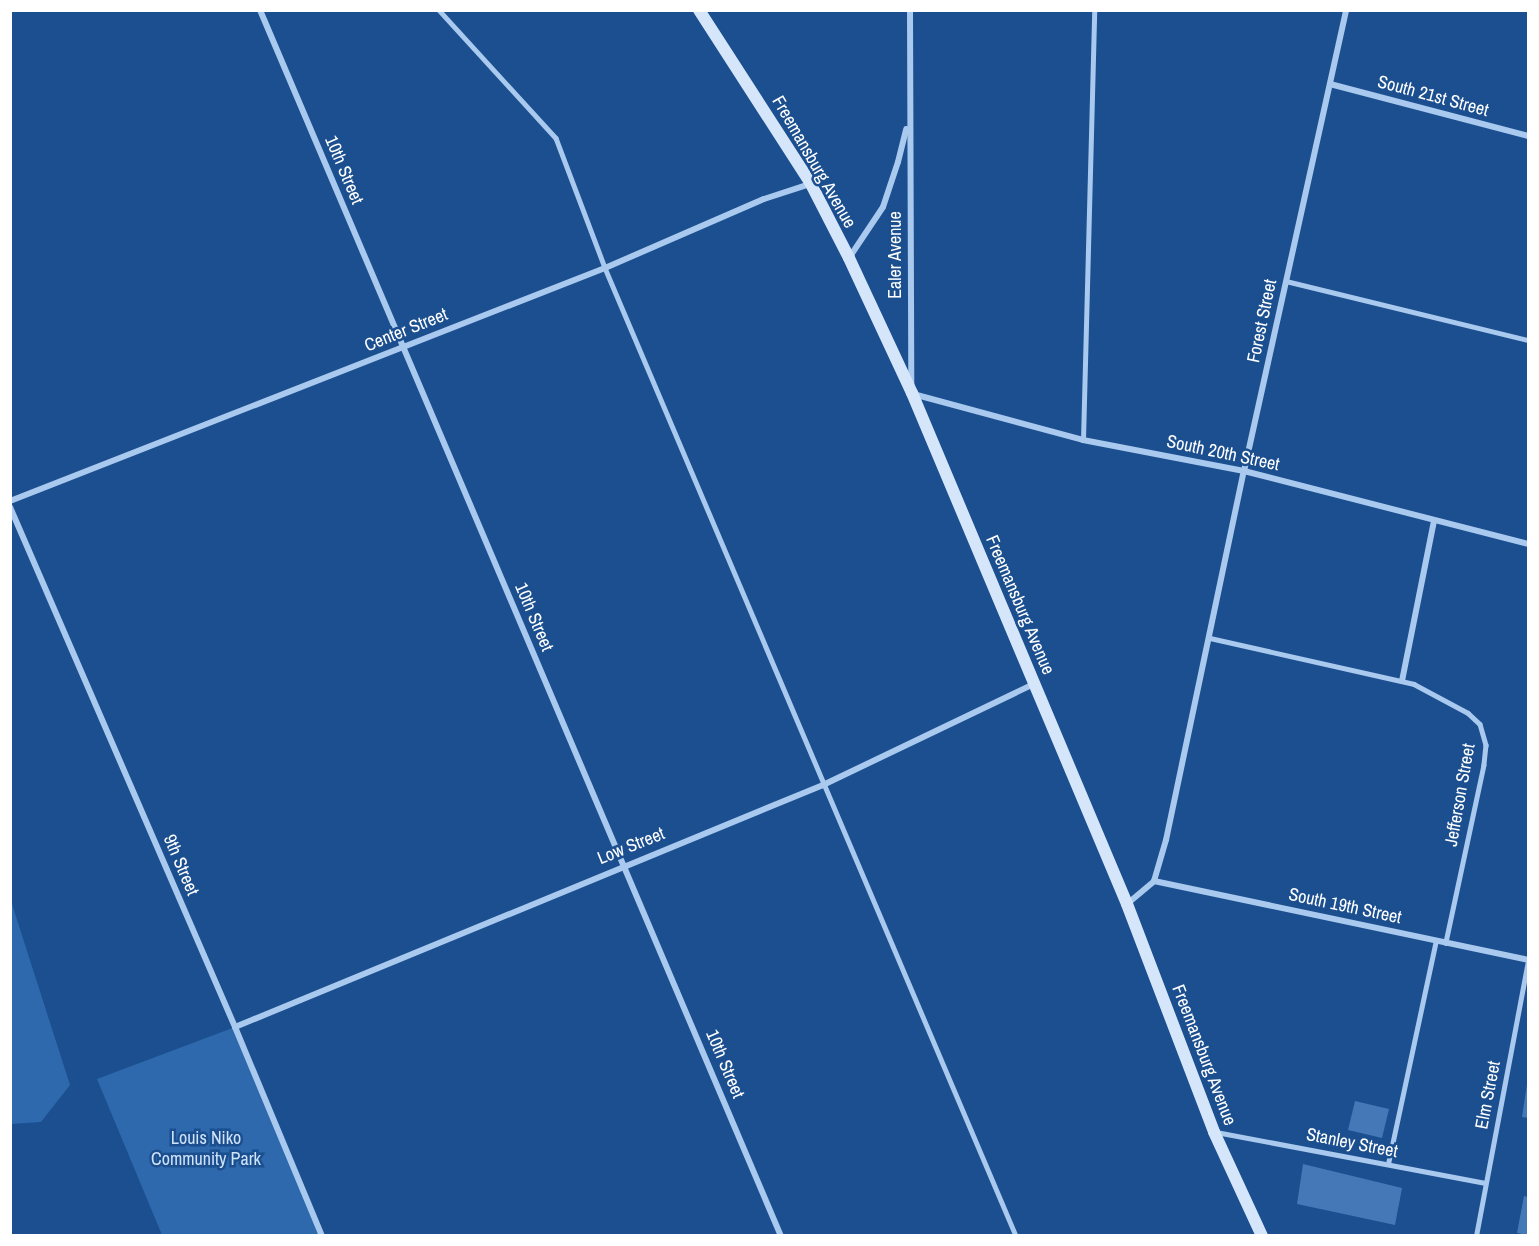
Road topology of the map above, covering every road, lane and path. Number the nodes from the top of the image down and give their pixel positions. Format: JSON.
{"nodes":[{"id":1,"x":260,"y":10,"type":"edge"},
{"id":2,"x":439,"y":10,"type":"edge"},
{"id":3,"x":699,"y":10,"type":"edge"},
{"id":4,"x":910,"y":10,"type":"edge"},
{"id":5,"x":1094,"y":10,"type":"edge"},
{"id":6,"x":1346,"y":10,"type":"edge"},
{"id":7,"x":1330,"y":84,"type":"junction"},
{"id":8,"x":909,"y":116,"type":"junction"},
{"id":9,"x":1528,"y":136,"type":"edge"},
{"id":10,"x":811,"y":184,"type":"junction"},
{"id":11,"x":849,"y":258,"type":"junction"},
{"id":12,"x":604,"y":268,"type":"junction"},
{"id":13,"x":1286,"y":281,"type":"junction"},
{"id":14,"x":1528,"y":340,"type":"edge"},
{"id":15,"x":402,"y":347,"type":"junction"},
{"id":16,"x":912,"y":393,"type":"junction"},
{"id":17,"x":1083,"y":440,"type":"junction"},
{"id":18,"x":1244,"y":471,"type":"junction"},
{"id":19,"x":10,"y":501,"type":"edge"},
{"id":20,"x":10,"y":507,"type":"edge"},
{"id":21,"x":1434,"y":521,"type":"junction"},
{"id":22,"x":1528,"y":544,"type":"edge"},
{"id":23,"x":1210,"y":638,"type":"junction"},
{"id":24,"x":1402,"y":681,"type":"junction"},
{"id":25,"x":1034,"y":684,"type":"junction"},
{"id":26,"x":823,"y":785,"type":"junction"},
{"id":27,"x":625,"y":865,"type":"junction"},
{"id":28,"x":1154,"y":881,"type":"junction"},
{"id":29,"x":1127,"y":904,"type":"junction"},
{"id":30,"x":1436,"y":941,"type":"junction"},
{"id":31,"x":1446,"y":943,"type":"junction"},
{"id":32,"x":1528,"y":960,"type":"edge"},
{"id":33,"x":235,"y":1027,"type":"junction"},
{"id":34,"x":1214,"y":1132,"type":"junction"},
{"id":35,"x":1388,"y":1164,"type":"junction"},
{"id":36,"x":1485,"y":1183,"type":"junction"},
{"id":37,"x":322,"y":1236,"type":"edge"},
{"id":38,"x":781,"y":1236,"type":"edge"},
{"id":39,"x":1016,"y":1236,"type":"edge"},
{"id":40,"x":1262,"y":1236,"type":"edge"},
{"id":41,"x":1476,"y":1236,"type":"edge"}],
"edges":[{"from":1,"to":15,"type":"street","name":"10th Street"},
{"from":2,"to":12,"type":"lane"},
{"from":3,"to":10,"type":"main road","name":"Freemansburg Avenue"},
{"from":4,"to":8,"type":"street","name":"Ealer Avenue"},
{"from":5,"to":17,"type":"lane"},
{"from":6,"to":7,"type":"street","name":"Forest Street"},
{"from":7,"to":9,"type":"street","name":"South 21st Street"},
{"from":7,"to":13,"type":"street","name":"Forest Street"},
{"from":8,"to":11,"type":"street","name":"Ealer Avenue"},
{"from":8,"to":16,"type":"street","name":"Ealer Avenue"},
{"from":10,"to":11,"type":"main road","name":"Freemansburg Avenue"},
{"from":10,"to":12,"type":"street","name":"Center Street"},
{"from":11,"to":16,"type":"main road","name":"Freemansburg Avenue"},
{"from":12,"to":15,"type":"street","name":"Center Street"},
{"from":12,"to":26,"type":"lane"},
{"from":13,"to":14,"type":"lane"},
{"from":13,"to":18,"type":"street","name":"Forest Street"},
{"from":15,"to":19,"type":"street","name":"Center Street"},
{"from":15,"to":27,"type":"street","name":"10th Street"},
{"from":16,"to":17,"type":"street","name":"South 20th Street"},
{"from":16,"to":25,"type":"main road","name":"Freemansburg Avenue"},
{"from":17,"to":18,"type":"street","name":"South 20th Street"},
{"from":18,"to":21,"type":"street","name":"South 20th Street"},
{"from":18,"to":23,"type":"street","name":"Forest Street"},
{"from":20,"to":33,"type":"street","name":"9th Street"},
{"from":21,"to":22,"type":"street","name":"South 20th Street"},
{"from":21,"to":24,"type":"street"},
{"from":23,"to":24,"type":"lane","name":"Jefferson Street"},
{"from":23,"to":28,"type":"street"},
{"from":24,"to":31,"type":"lane","name":"Jefferson Street"},
{"from":25,"to":26,"type":"street","name":"Low Street"},
{"from":25,"to":29,"type":"main road","name":"Freemansburg Avenue"},
{"from":26,"to":27,"type":"street","name":"Low Street"},
{"from":26,"to":39,"type":"lane"},
{"from":27,"to":33,"type":"street","name":"Low Street"},
{"from":27,"to":38,"type":"street","name":"10th Street"},
{"from":28,"to":29,"type":"street"},
{"from":28,"to":30,"type":"street","name":"South 19th Street"},
{"from":29,"to":34,"type":"main road","name":"Freemansburg Avenue"},
{"from":30,"to":31,"type":"street","name":"South 19th Street"},
{"from":30,"to":35,"type":"lane"},
{"from":31,"to":32,"type":"street","name":"South 19th Street"},
{"from":32,"to":36,"type":"lane","name":"Elm Street"},
{"from":33,"to":37,"type":"street","name":"9th Street"},
{"from":34,"to":35,"type":"lane","name":"Stanley Street"},
{"from":34,"to":40,"type":"main road","name":"Freemansburg Avenue"},
{"from":35,"to":36,"type":"lane","name":"Stanley Street"},
{"from":36,"to":41,"type":"lane","name":"Elm Street"}]}
